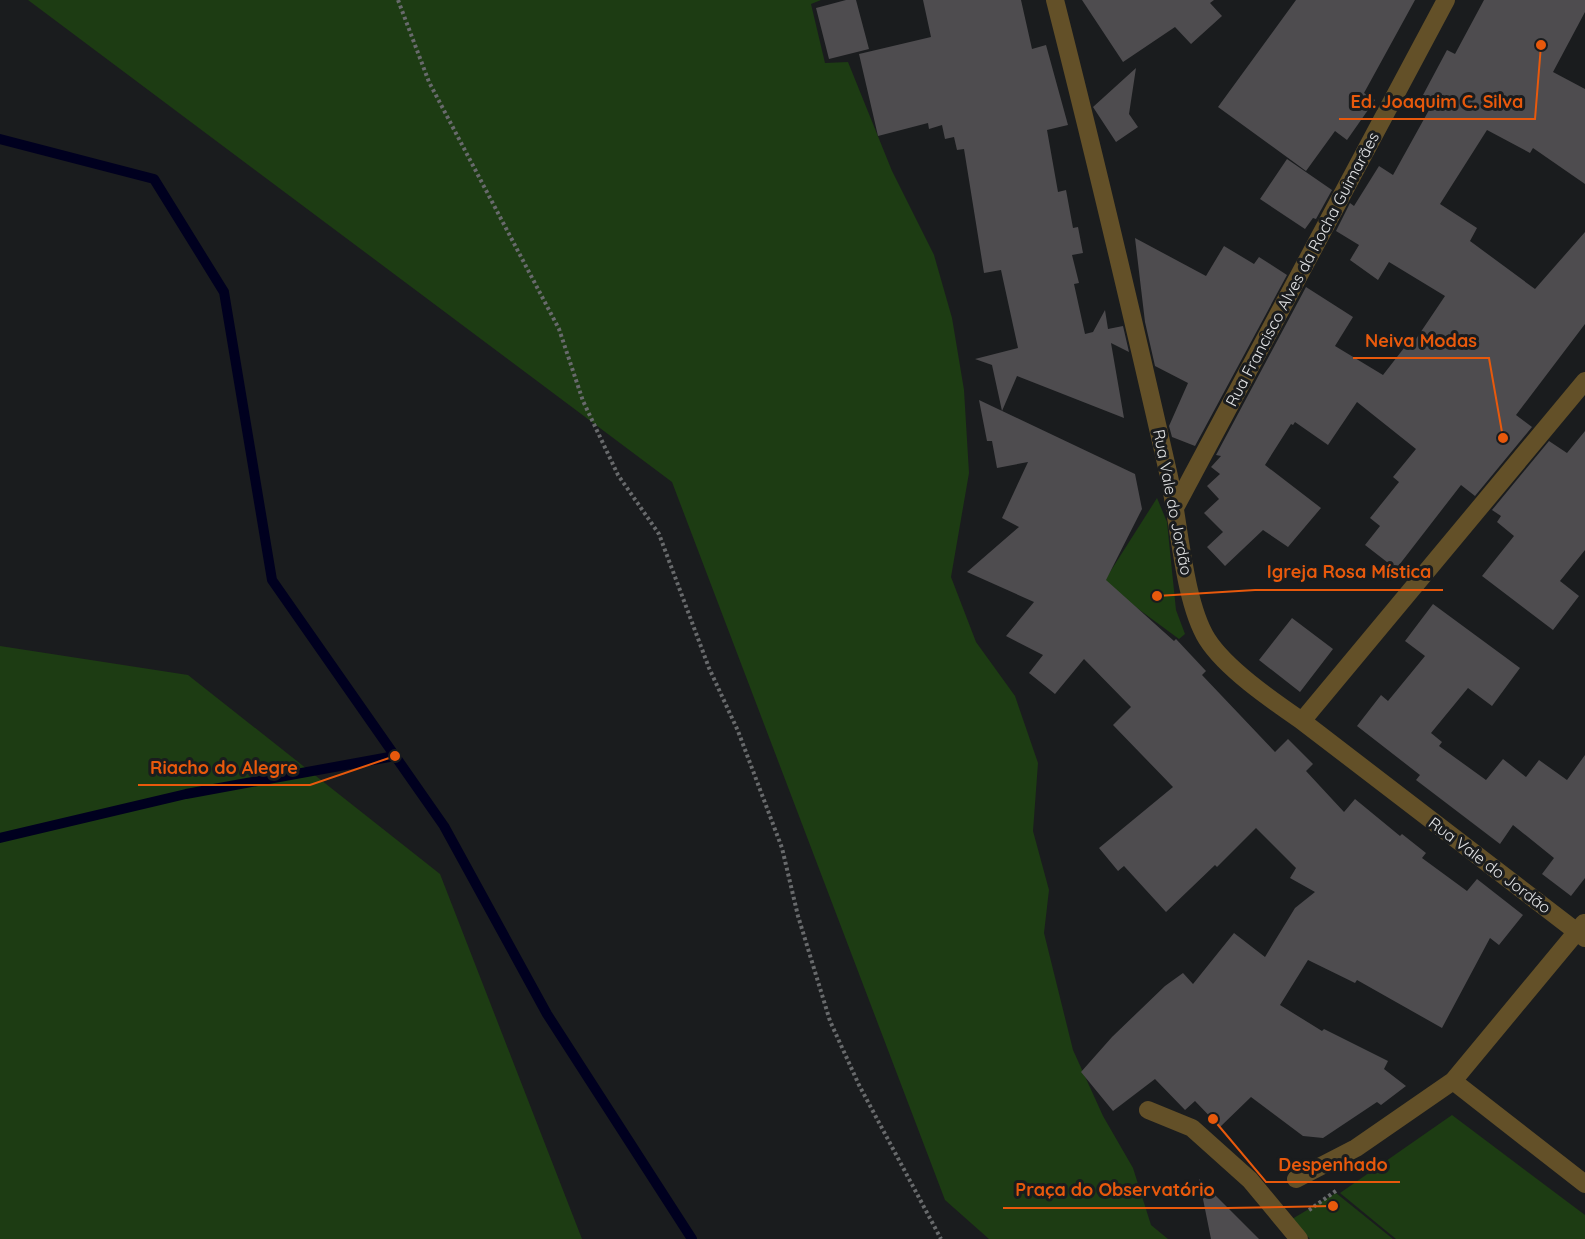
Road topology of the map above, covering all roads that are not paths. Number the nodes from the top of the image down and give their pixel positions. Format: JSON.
{"nodes":[{"id":1,"x":1055,"y":0,"type":"edge"},
{"id":2,"x":1446,"y":0,"type":"edge"},
{"id":3,"x":1585,"y":381,"type":"edge"},
{"id":4,"x":1176,"y":507,"type":"junction"},
{"id":5,"x":1302,"y":722,"type":"junction"},
{"id":6,"x":1583,"y":930,"type":"edge"},
{"id":7,"x":1453,"y":1081,"type":"junction"},
{"id":8,"x":1148,"y":1110,"type":"dead end"},
{"id":9,"x":1296,"y":1179,"type":"dead end"},
{"id":10,"x":1585,"y":1184,"type":"edge"},
{"id":11,"x":1299,"y":1239,"type":"edge"}],
"edges":[{"from":1,"to":4,"type":"street","name":"Rua Vale do Jordão"},
{"from":2,"to":4,"type":"street","name":"Rua Francisco Alves da Rocha Guimarães"},
{"from":3,"to":5,"type":"street"},
{"from":4,"to":5,"type":"street","name":"Rua Vale do Jordão"},
{"from":5,"to":6,"type":"street","name":"Rua Vale do Jordão"},
{"from":6,"to":7,"type":"street"},
{"from":7,"to":9,"type":"street"},
{"from":7,"to":10,"type":"street"},
{"from":8,"to":11,"type":"street"}]}
